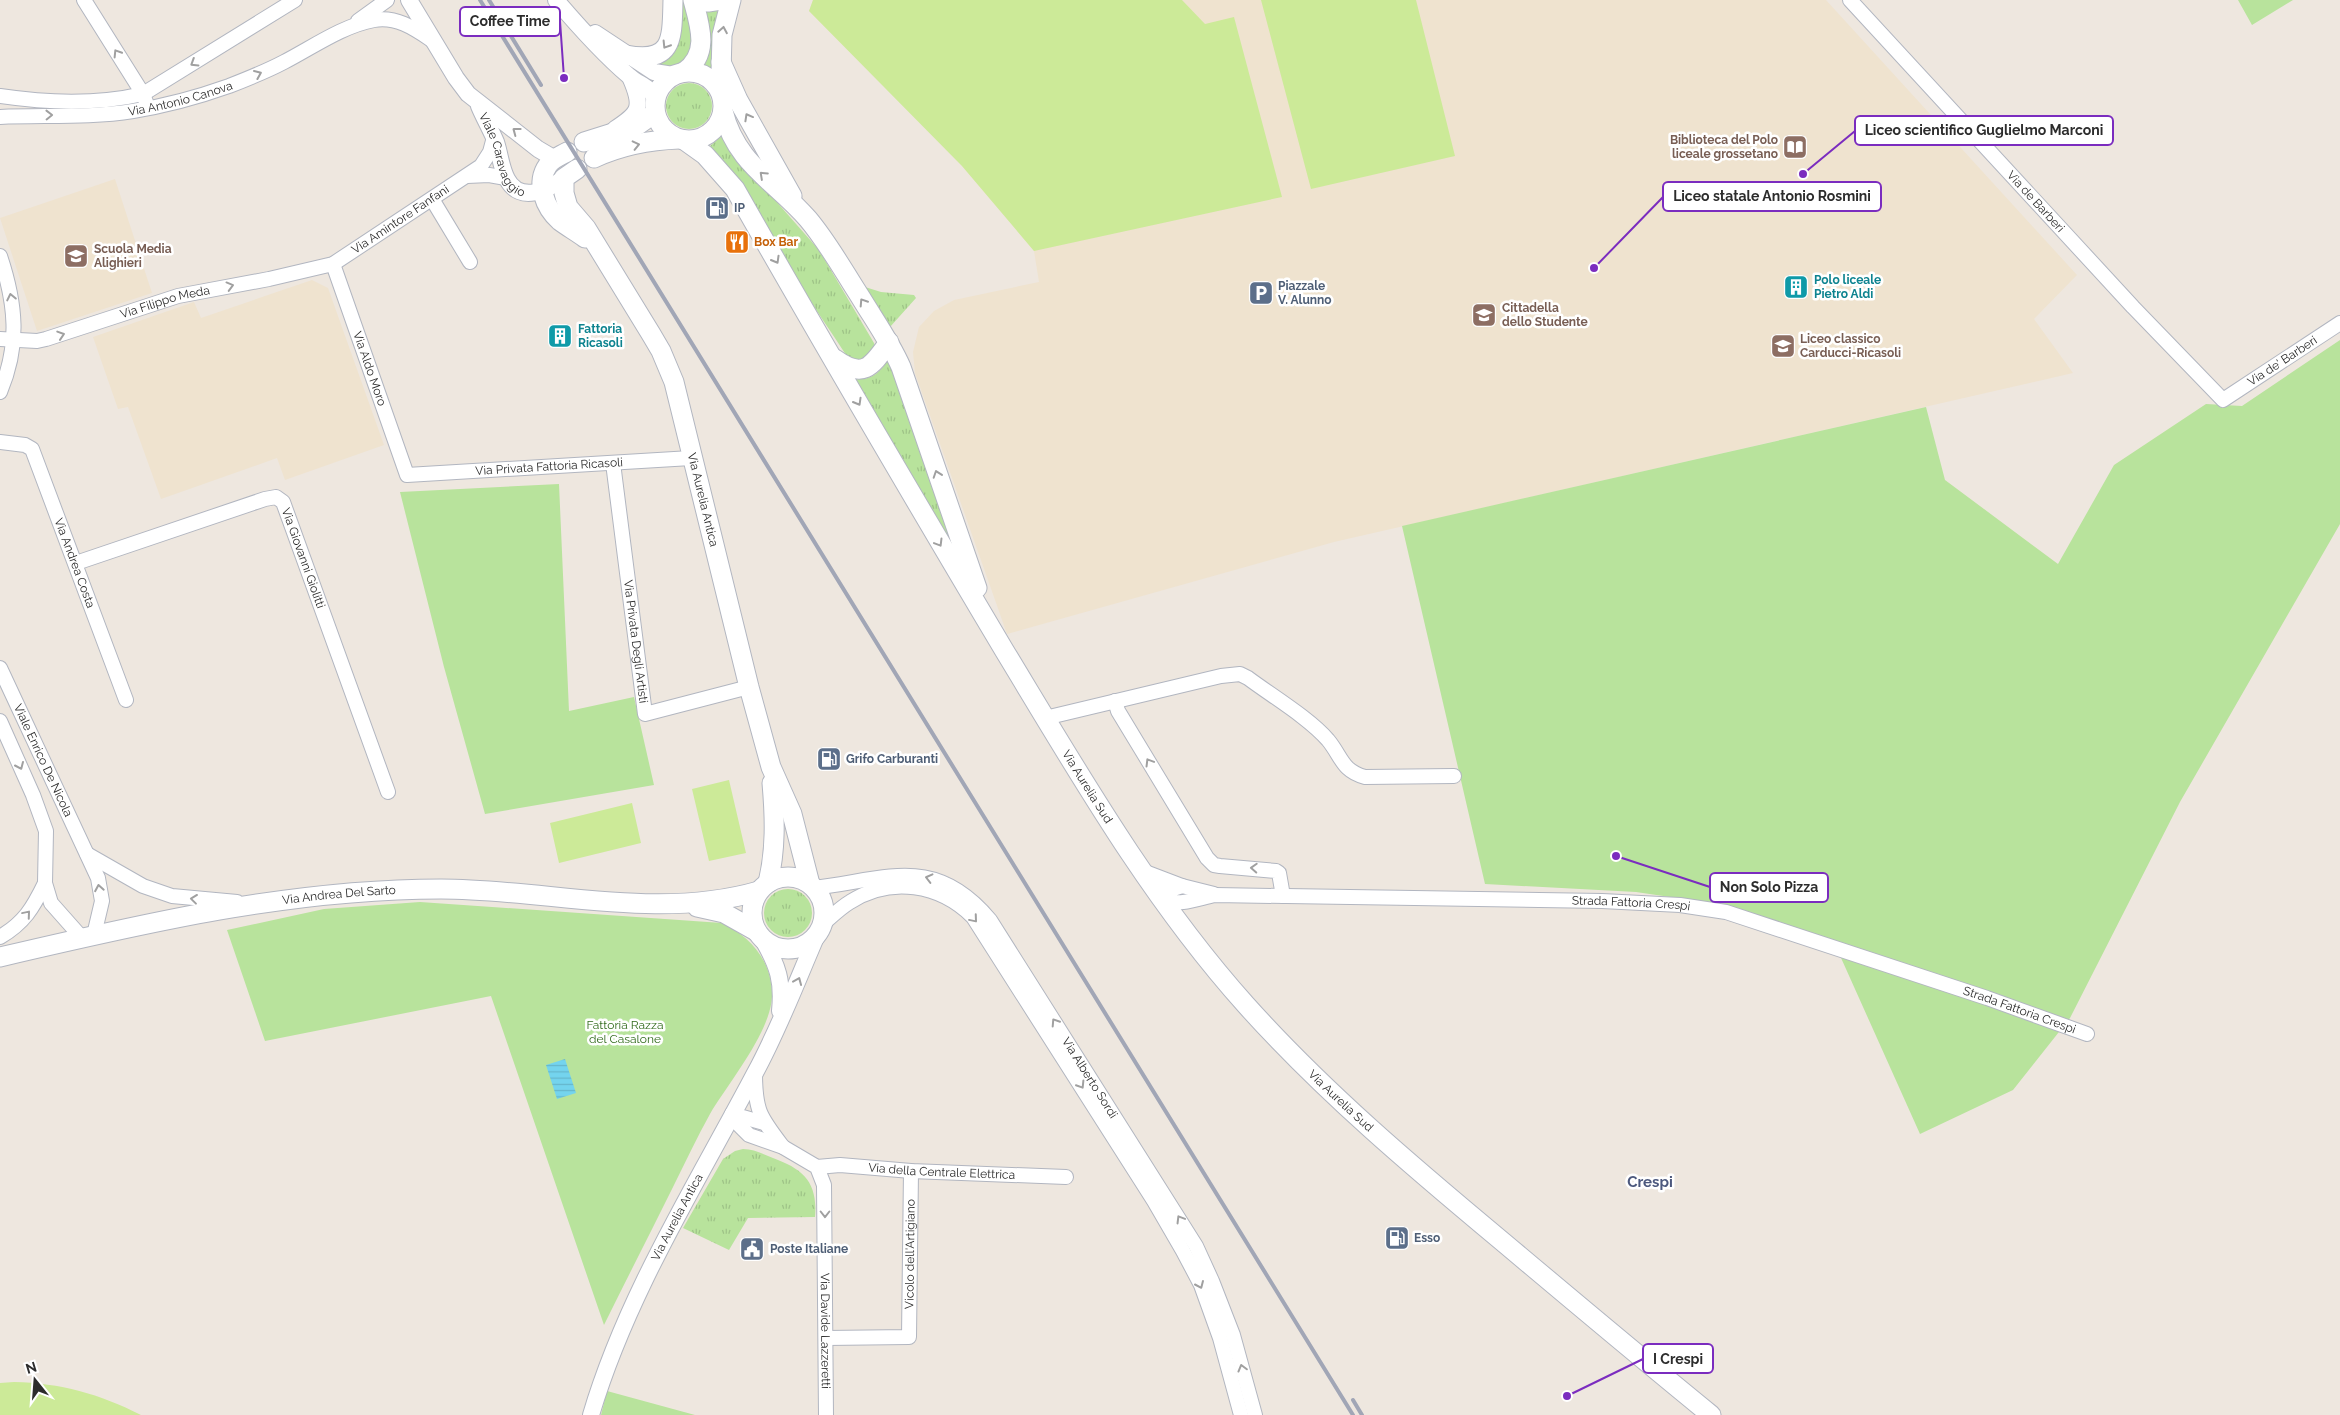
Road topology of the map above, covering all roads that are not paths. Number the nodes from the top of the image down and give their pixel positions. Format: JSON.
{"nodes":[{"id":1,"x":84,"y":0,"type":"edge"},
{"id":2,"x":295,"y":0,"type":"edge"},
{"id":3,"x":387,"y":0,"type":"edge"},
{"id":4,"x":409,"y":0,"type":"edge"},
{"id":5,"x":556,"y":0,"type":"edge"},
{"id":6,"x":673,"y":0,"type":"edge"},
{"id":7,"x":693,"y":0,"type":"edge"},
{"id":8,"x":701,"y":0,"type":"edge"},
{"id":9,"x":721,"y":0,"type":"edge"},
{"id":10,"x":731,"y":0,"type":"edge"},
{"id":11,"x":1850,"y":0,"type":"edge"},
{"id":12,"x":567,"y":13,"type":"junction"},
{"id":13,"x":348,"y":29,"type":"junction"},
{"id":14,"x":433,"y":41,"type":"junction"},
{"id":15,"x":626,"y":55,"type":"junction"},
{"id":16,"x":721,"y":62,"type":"junction"},
{"id":17,"x":679,"y":73,"type":"junction"},
{"id":18,"x":631,"y":78,"type":"junction"},
{"id":19,"x":721,"y":92,"type":"junction"},
{"id":20,"x":143,"y":94,"type":"junction"},
{"id":21,"x":0,"y":96,"type":"edge"},
{"id":22,"x":477,"y":102,"type":"junction"},
{"id":23,"x":655,"y":106,"type":"junction"},
{"id":24,"x":148,"y":108,"type":"junction"},
{"id":25,"x":723,"y":111,"type":"junction"},
{"id":26,"x":28,"y":116,"type":"junction"},
{"id":27,"x":0,"y":117,"type":"edge"},
{"id":28,"x":0,"y":128,"type":"edge"},
{"id":29,"x":608,"y":134,"type":"junction"},
{"id":30,"x":494,"y":138,"type":"junction"},
{"id":31,"x":681,"y":139,"type":"junction"},
{"id":32,"x":561,"y":156,"type":"joint"},
{"id":33,"x":571,"y":174,"type":"joint"},
{"id":34,"x":467,"y":176,"type":"junction"},
{"id":35,"x":506,"y":178,"type":"junction"},
{"id":36,"x":542,"y":190,"type":"junction"},
{"id":37,"x":432,"y":199,"type":"junction"},
{"id":38,"x":796,"y":206,"type":"junction"},
{"id":39,"x":598,"y":248,"type":"junction"},
{"id":40,"x":0,"y":256,"type":"edge"},
{"id":41,"x":470,"y":262,"type":"dead end"},
{"id":42,"x":333,"y":264,"type":"junction"},
{"id":43,"x":2340,"y":324,"type":"edge"},
{"id":44,"x":7,"y":340,"type":"edge"},
{"id":45,"x":889,"y":342,"type":"junction"},
{"id":46,"x":835,"y":360,"type":"junction"},
{"id":47,"x":0,"y":392,"type":"edge"},
{"id":48,"x":2223,"y":400,"type":"joint"},
{"id":49,"x":3,"y":445,"type":"edge"},
{"id":50,"x":691,"y":458,"type":"junction"},
{"id":51,"x":613,"y":463,"type":"junction"},
{"id":52,"x":407,"y":475,"type":"joint"},
{"id":53,"x":76,"y":563,"type":"junction"},
{"id":54,"x":995,"y":635,"type":"junction"},
{"id":55,"x":0,"y":668,"type":"edge"},
{"id":56,"x":749,"y":687,"type":"junction"},
{"id":57,"x":126,"y":700,"type":"dead end"},
{"id":58,"x":1115,"y":701,"type":"junction"},
{"id":59,"x":1045,"y":718,"type":"junction"},
{"id":60,"x":0,"y":721,"type":"edge"},
{"id":61,"x":771,"y":767,"type":"junction"},
{"id":62,"x":1454,"y":776,"type":"dead end"},
{"id":63,"x":388,"y":792,"type":"dead end"},
{"id":64,"x":87,"y":854,"type":"junction"},
{"id":65,"x":1140,"y":870,"type":"junction"},
{"id":66,"x":45,"y":883,"type":"junction"},
{"id":67,"x":812,"y":886,"type":"junction"},
{"id":68,"x":1182,"y":886,"type":"junction"},
{"id":69,"x":763,"y":887,"type":"junction"},
{"id":70,"x":1215,"y":894,"type":"junction"},
{"id":71,"x":1283,"y":896,"type":"junction"},
{"id":72,"x":1163,"y":900,"type":"junction"},
{"id":73,"x":260,"y":903,"type":"junction"},
{"id":74,"x":1189,"y":903,"type":"junction"},
{"id":75,"x":683,"y":904,"type":"junction"},
{"id":76,"x":1182,"y":924,"type":"junction"},
{"id":77,"x":820,"y":929,"type":"junction"},
{"id":78,"x":760,"y":935,"type":"junction"},
{"id":79,"x":0,"y":937,"type":"edge"},
{"id":80,"x":88,"y":937,"type":"junction"},
{"id":81,"x":0,"y":957,"type":"edge"},
{"id":82,"x":778,"y":1026,"type":"junction"},
{"id":83,"x":2087,"y":1034,"type":"dead end"},
{"id":84,"x":755,"y":1074,"type":"junction"},
{"id":85,"x":732,"y":1114,"type":"junction"},
{"id":86,"x":764,"y":1123,"type":"junction"},
{"id":87,"x":749,"y":1135,"type":"junction"},
{"id":88,"x":718,"y":1140,"type":"junction"},
{"id":89,"x":782,"y":1147,"type":"junction"},
{"id":90,"x":817,"y":1167,"type":"junction"},
{"id":91,"x":910,"y":1171,"type":"junction"},
{"id":92,"x":1066,"y":1177,"type":"dead end"},
{"id":93,"x":826,"y":1338,"type":"junction"},
{"id":94,"x":591,"y":1415,"type":"edge"},
{"id":95,"x":826,"y":1415,"type":"edge"},
{"id":96,"x":1241,"y":1415,"type":"edge"},
{"id":97,"x":1255,"y":1415,"type":"edge"},
{"id":98,"x":1711,"y":1415,"type":"edge"}],
"edges":[{"from":20,"to":1,"type":"street","one_way":true},
{"from":2,"to":20,"type":"street","name":"Via Antonio Canova","one_way":true},
{"from":3,"to":13,"type":"street","name":"Via Antonio Canova"},
{"from":4,"to":14,"type":"street","name":"Viale Caravaggio"},
{"from":5,"to":12,"type":"street"},
{"from":6,"to":15,"type":"main road","one_way":true},
{"from":7,"to":17,"type":"main road"},
{"from":8,"to":9,"type":"main road"},
{"from":16,"to":10,"type":"main road","one_way":true},
{"from":11,"to":48,"type":"street","name":"Via de Barberi"},
{"from":12,"to":15,"type":"street"},
{"from":12,"to":18,"type":"street"},
{"from":13,"to":14,"type":"street","name":"Via Antonio Canova"},
{"from":24,"to":13,"type":"street","name":"Via Antonio Canova","one_way":true},
{"from":14,"to":22,"type":"street","name":"Viale Caravaggio"},
{"from":15,"to":17,"type":"street"},
{"from":16,"to":19,"type":"main road"},
{"from":38,"to":16,"type":"main road","one_way":true},
{"from":17,"to":19,"type":"main road"},
{"from":17,"to":23,"type":"main road"},
{"from":18,"to":23,"type":"street"},
{"from":18,"to":29,"type":"street"},
{"from":19,"to":25,"type":"main road"},
{"from":20,"to":21,"type":"street","name":"Via Antonio Canova"},
{"from":20,"to":24,"type":"street"},
{"from":22,"to":30,"type":"street","name":"Viale Caravaggio"},
{"from":32,"to":22,"type":"street","name":"Viale Caravaggio","one_way":true},
{"from":23,"to":29,"type":"main road"},
{"from":23,"to":31,"type":"main road"},
{"from":26,"to":24,"type":"street","name":"Via Antonio Canova","one_way":true},
{"from":25,"to":31,"type":"main road"},
{"from":38,"to":25,"type":"main road","one_way":true},
{"from":26,"to":27,"type":"street","name":"Via Antonio Canova"},
{"from":26,"to":28,"type":"street"},
{"from":29,"to":31,"type":"main road","one_way":true},
{"from":30,"to":34,"type":"street","name":"Via Amintore Fanfani"},
{"from":30,"to":35,"type":"street","name":"Viale Caravaggio"},
{"from":31,"to":46,"type":"main road","one_way":true},
{"from":32,"to":36,"type":"main road"},
{"from":33,"to":36,"type":"street","name":"Viale Caravaggio"},
{"from":33,"to":39,"type":"main road","name":"Via Aurelia Antica"},
{"from":34,"to":35,"type":"street"},
{"from":34,"to":37,"type":"street","name":"Via Amintore Fanfani"},
{"from":35,"to":36,"type":"street","name":"Viale Caravaggio"},
{"from":36,"to":39,"type":"main road","name":"Via Aurelia Antica"},
{"from":37,"to":41,"type":"street"},
{"from":37,"to":42,"type":"street","name":"Via Amintore Fanfani"},
{"from":45,"to":38,"type":"main road","one_way":true},
{"from":39,"to":50,"type":"main road","name":"Via Aurelia Antica"},
{"from":44,"to":40,"type":"street","one_way":true},
{"from":44,"to":42,"type":"street","name":"Via Filippo Meda","one_way":true},
{"from":42,"to":52,"type":"street","name":"Via Aldo Moro"},
{"from":43,"to":48,"type":"street","name":"Via de' Barberi"},
{"from":44,"to":47,"type":"street"},
{"from":45,"to":46,"type":"main road"},
{"from":54,"to":45,"type":"main road","one_way":true},
{"from":46,"to":54,"type":"main road","one_way":true},
{"from":49,"to":53,"type":"street","name":"Via Andrea Costa"},
{"from":50,"to":51,"type":"street","name":"Via Privata Fattoria Ricasoli"},
{"from":50,"to":56,"type":"main road","name":"Via Aurelia Antica"},
{"from":51,"to":52,"type":"street","name":"Via Privata Fattoria Ricasoli"},
{"from":51,"to":56,"type":"street","name":"Via Privata Degli Artisti"},
{"from":53,"to":57,"type":"street","name":"Via Andrea Costa"},
{"from":53,"to":63,"type":"street","name":"Via Giovanni Giolitti"},
{"from":54,"to":59,"type":"main road","name":"Via Aurelia Sud"},
{"from":55,"to":64,"type":"street","name":"Viale Enrico De Nicola"},
{"from":56,"to":61,"type":"main road","name":"Via Aurelia Antica"},
{"from":58,"to":59,"type":"street"},
{"from":58,"to":62,"type":"street"},
{"from":71,"to":58,"type":"street","one_way":true},
{"from":59,"to":65,"type":"main road","name":"Via Aurelia Sud"},
{"from":60,"to":66,"type":"street","name":"Viale Enrico De Nicola","one_way":true},
{"from":61,"to":67,"type":"main road","name":"Via Aurelia Antica"},
{"from":61,"to":69,"type":"main road","name":"Via Aurelia Antica"},
{"from":73,"to":64,"type":"street","one_way":true},
{"from":80,"to":64,"type":"street","name":"Viale Enrico De Nicola","one_way":true},
{"from":65,"to":68,"type":"street","name":"Strada Fattoria Crespi"},
{"from":65,"to":72,"type":"main road","name":"Via Aurelia Sud"},
{"from":79,"to":66,"type":"street","name":"Viale Enrico De Nicola","one_way":true},
{"from":66,"to":80,"type":"street","name":"Viale Enrico De Nicola"},
{"from":67,"to":69,"type":"main road"},
{"from":67,"to":77,"type":"main road","name":"Via Aurelia Antica"},
{"from":97,"to":67,"type":"street","name":"Via Alberto Sordi","one_way":true},
{"from":68,"to":70,"type":"street","name":"Strada Fattoria Crespi"},
{"from":68,"to":72,"type":"street"},
{"from":69,"to":75,"type":"main road","name":"Via Andrea Del Sarto"},
{"from":69,"to":78,"type":"main road","name":"Via Aurelia Antica"},
{"from":70,"to":71,"type":"street","name":"Strada Fattoria Crespi"},
{"from":70,"to":74,"type":"street","name":"Strada Fattoria Crespi"},
{"from":71,"to":83,"type":"street","name":"Strada Fattoria Crespi"},
{"from":72,"to":74,"type":"street","name":"Strada Fattoria Crespi"},
{"from":72,"to":76,"type":"main road","name":"Via Aurelia Sud"},
{"from":73,"to":75,"type":"main road","name":"Via Andrea Del Sarto"},
{"from":73,"to":80,"type":"main road","name":"Via Andrea Del Sarto"},
{"from":74,"to":76,"type":"street"},
{"from":75,"to":78,"type":"main road","name":"Via Andrea Del Sarto"},
{"from":76,"to":98,"type":"main road","name":"Via Aurelia Sud"},
{"from":77,"to":78,"type":"main road"},
{"from":82,"to":77,"type":"street","name":"Via Aurelia Antica","one_way":true},
{"from":77,"to":96,"type":"street","name":"Via Alberto Sordi","one_way":true},
{"from":78,"to":82,"type":"street","name":"Via Aurelia Antica"},
{"from":80,"to":81,"type":"main road","name":"Via Andrea Del Sarto"},
{"from":82,"to":84,"type":"street","name":"Via Aurelia Antica"},
{"from":84,"to":85,"type":"street","name":"Via Aurelia Antica"},
{"from":84,"to":86,"type":"street"},
{"from":85,"to":86,"type":"street"},
{"from":85,"to":87,"type":"street"},
{"from":85,"to":88,"type":"street","name":"Via Aurelia Antica"},
{"from":86,"to":89,"type":"street"},
{"from":87,"to":88,"type":"street"},
{"from":87,"to":89,"type":"street"},
{"from":88,"to":94,"type":"street","name":"Via Aurelia Antica"},
{"from":89,"to":90,"type":"street"},
{"from":90,"to":91,"type":"street","name":"Via della Centrale Elettrica"},
{"from":90,"to":93,"type":"street","name":"Via Davide Lazzeretti","one_way":true},
{"from":91,"to":92,"type":"street","name":"Via della Centrale Elettrica"},
{"from":91,"to":93,"type":"street","name":"Vicolo dell'Artigiano"},
{"from":93,"to":95,"type":"street","name":"Via Davide Lazzeretti"}]}
